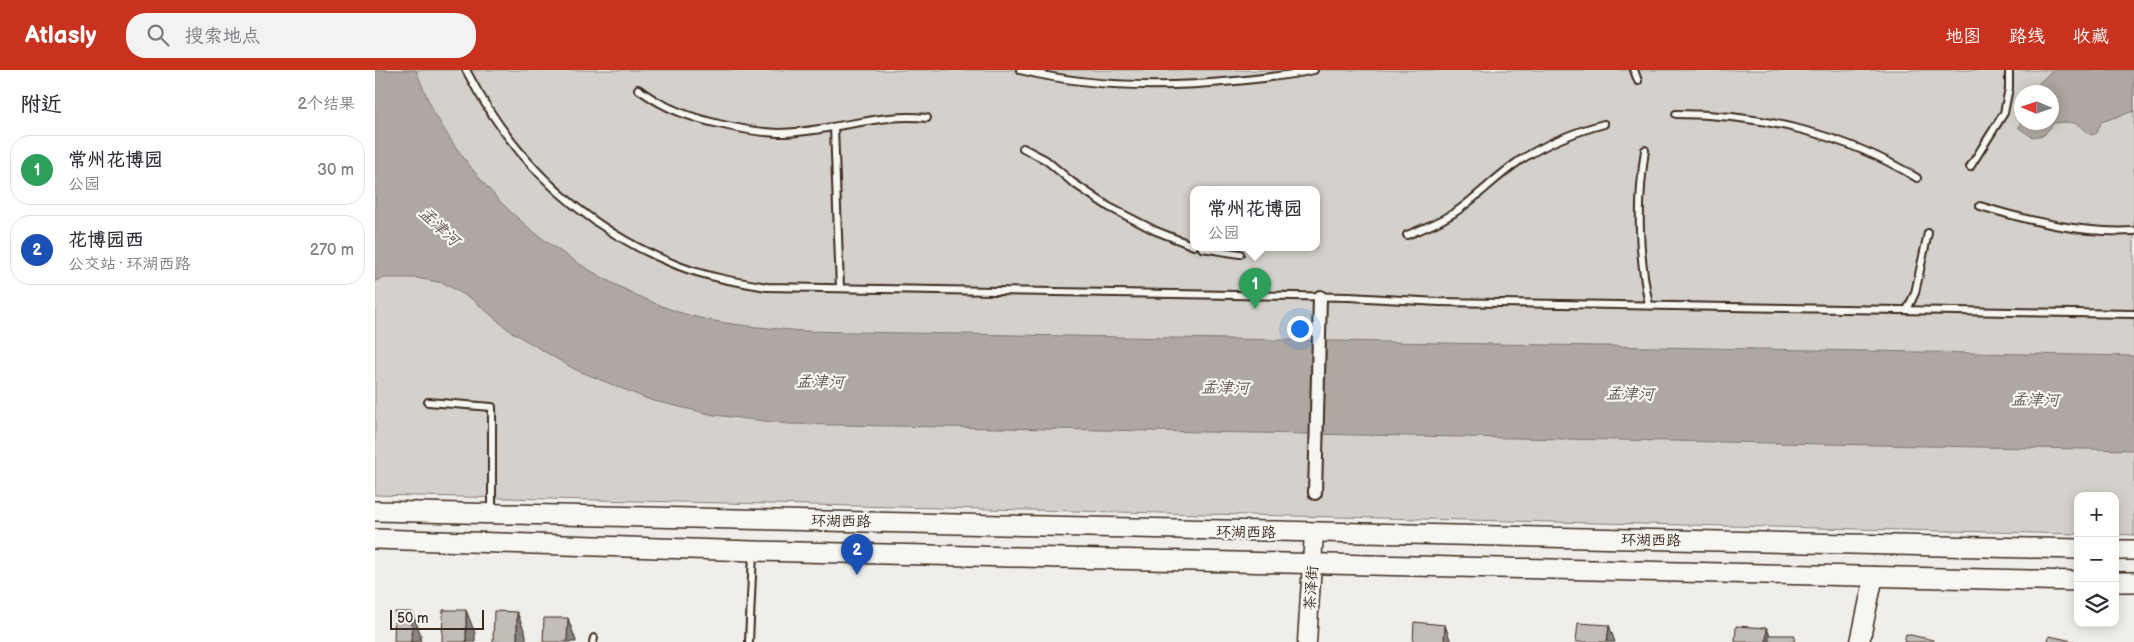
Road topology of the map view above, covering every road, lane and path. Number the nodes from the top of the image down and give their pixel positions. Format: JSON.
{"nodes":[{"id":1,"x":466,"y":70,"type":"edge"},
{"id":2,"x":1020,"y":70,"type":"edge"},
{"id":3,"x":1315,"y":70,"type":"edge"},
{"id":4,"x":1634,"y":70,"type":"edge"},
{"id":5,"x":2009,"y":70,"type":"edge"},
{"id":6,"x":1296,"y":72,"type":"edge"},
{"id":7,"x":1639,"y":82,"type":"dead end"},
{"id":8,"x":638,"y":89,"type":"dead end"},
{"id":9,"x":1677,"y":114,"type":"dead end"},
{"id":10,"x":927,"y":118,"type":"dead end"},
{"id":11,"x":1604,"y":124,"type":"dead end"},
{"id":12,"x":834,"y":127,"type":"junction"},
{"id":13,"x":1023,"y":148,"type":"dead end"},
{"id":14,"x":1645,"y":150,"type":"dead end"},
{"id":15,"x":1971,"y":167,"type":"dead end"},
{"id":16,"x":1917,"y":178,"type":"dead end"},
{"id":17,"x":1980,"y":206,"type":"dead end"},
{"id":18,"x":2134,"y":231,"type":"edge"},
{"id":19,"x":1928,"y":233,"type":"dead end"},
{"id":20,"x":1407,"y":235,"type":"dead end"},
{"id":21,"x":1190,"y":244,"type":"edge"},
{"id":22,"x":1221,"y":251,"type":"edge"},
{"id":23,"x":1240,"y":254,"type":"dead end"},
{"id":24,"x":840,"y":288,"type":"junction"},
{"id":25,"x":1320,"y":303,"type":"junction"},
{"id":26,"x":1649,"y":305,"type":"junction"},
{"id":27,"x":1907,"y":310,"type":"junction"},
{"id":28,"x":2134,"y":314,"type":"edge"},
{"id":29,"x":428,"y":402,"type":"dead end"},
{"id":30,"x":1315,"y":493,"type":"dead end"},
{"id":31,"x":375,"y":511,"type":"edge"},
{"id":32,"x":492,"y":513,"type":"junction"},
{"id":33,"x":1314,"y":533,"type":"junction"},
{"id":34,"x":375,"y":539,"type":"edge"},
{"id":35,"x":2074,"y":549,"type":"edge"},
{"id":36,"x":2119,"y":550,"type":"edge"},
{"id":37,"x":2134,"y":550,"type":"edge"},
{"id":38,"x":753,"y":551,"type":"junction"},
{"id":39,"x":1313,"y":564,"type":"junction"},
{"id":40,"x":1874,"y":576,"type":"junction"},
{"id":41,"x":2074,"y":581,"type":"edge"},
{"id":42,"x":2119,"y":582,"type":"edge"},
{"id":43,"x":2134,"y":582,"type":"edge"},
{"id":44,"x":749,"y":642,"type":"edge"},
{"id":45,"x":1307,"y":642,"type":"edge"},
{"id":46,"x":1860,"y":642,"type":"edge"}],
"edges":[{"from":1,"to":24,"type":"lane"},
{"from":2,"to":6,"type":"lane"},
{"from":3,"to":6,"type":"lane"},
{"from":4,"to":7,"type":"lane"},
{"from":5,"to":15,"type":"lane"},
{"from":8,"to":12,"type":"lane"},
{"from":9,"to":16,"type":"lane"},
{"from":10,"to":12,"type":"lane"},
{"from":11,"to":20,"type":"lane"},
{"from":12,"to":24,"type":"lane"},
{"from":13,"to":21,"type":"lane"},
{"from":14,"to":26,"type":"lane"},
{"from":17,"to":18,"type":"lane"},
{"from":19,"to":27,"type":"lane"},
{"from":22,"to":23,"type":"lane"},
{"from":24,"to":25,"type":"lane"},
{"from":25,"to":26,"type":"lane"},
{"from":25,"to":30,"type":"street"},
{"from":26,"to":27,"type":"lane"},
{"from":27,"to":28,"type":"lane"},
{"from":29,"to":32,"type":"lane"},
{"from":31,"to":32,"type":"main road","name":"环湖西路"},
{"from":32,"to":33,"type":"main road","name":"环湖西路"},
{"from":33,"to":35,"type":"main road","name":"环湖西路"},
{"from":33,"to":39,"type":"street","name":"茶泽街"},
{"from":34,"to":38,"type":"main road","name":"环湖西路"},
{"from":36,"to":37,"type":"main road"},
{"from":38,"to":39,"type":"main road","name":"环湖西路"},
{"from":38,"to":44,"type":"lane"},
{"from":39,"to":40,"type":"main road","name":"环湖西路"},
{"from":39,"to":45,"type":"street","name":"茶泽街"},
{"from":40,"to":41,"type":"main road","name":"环湖西路"},
{"from":40,"to":46,"type":"street"},
{"from":42,"to":43,"type":"main road"}]}
